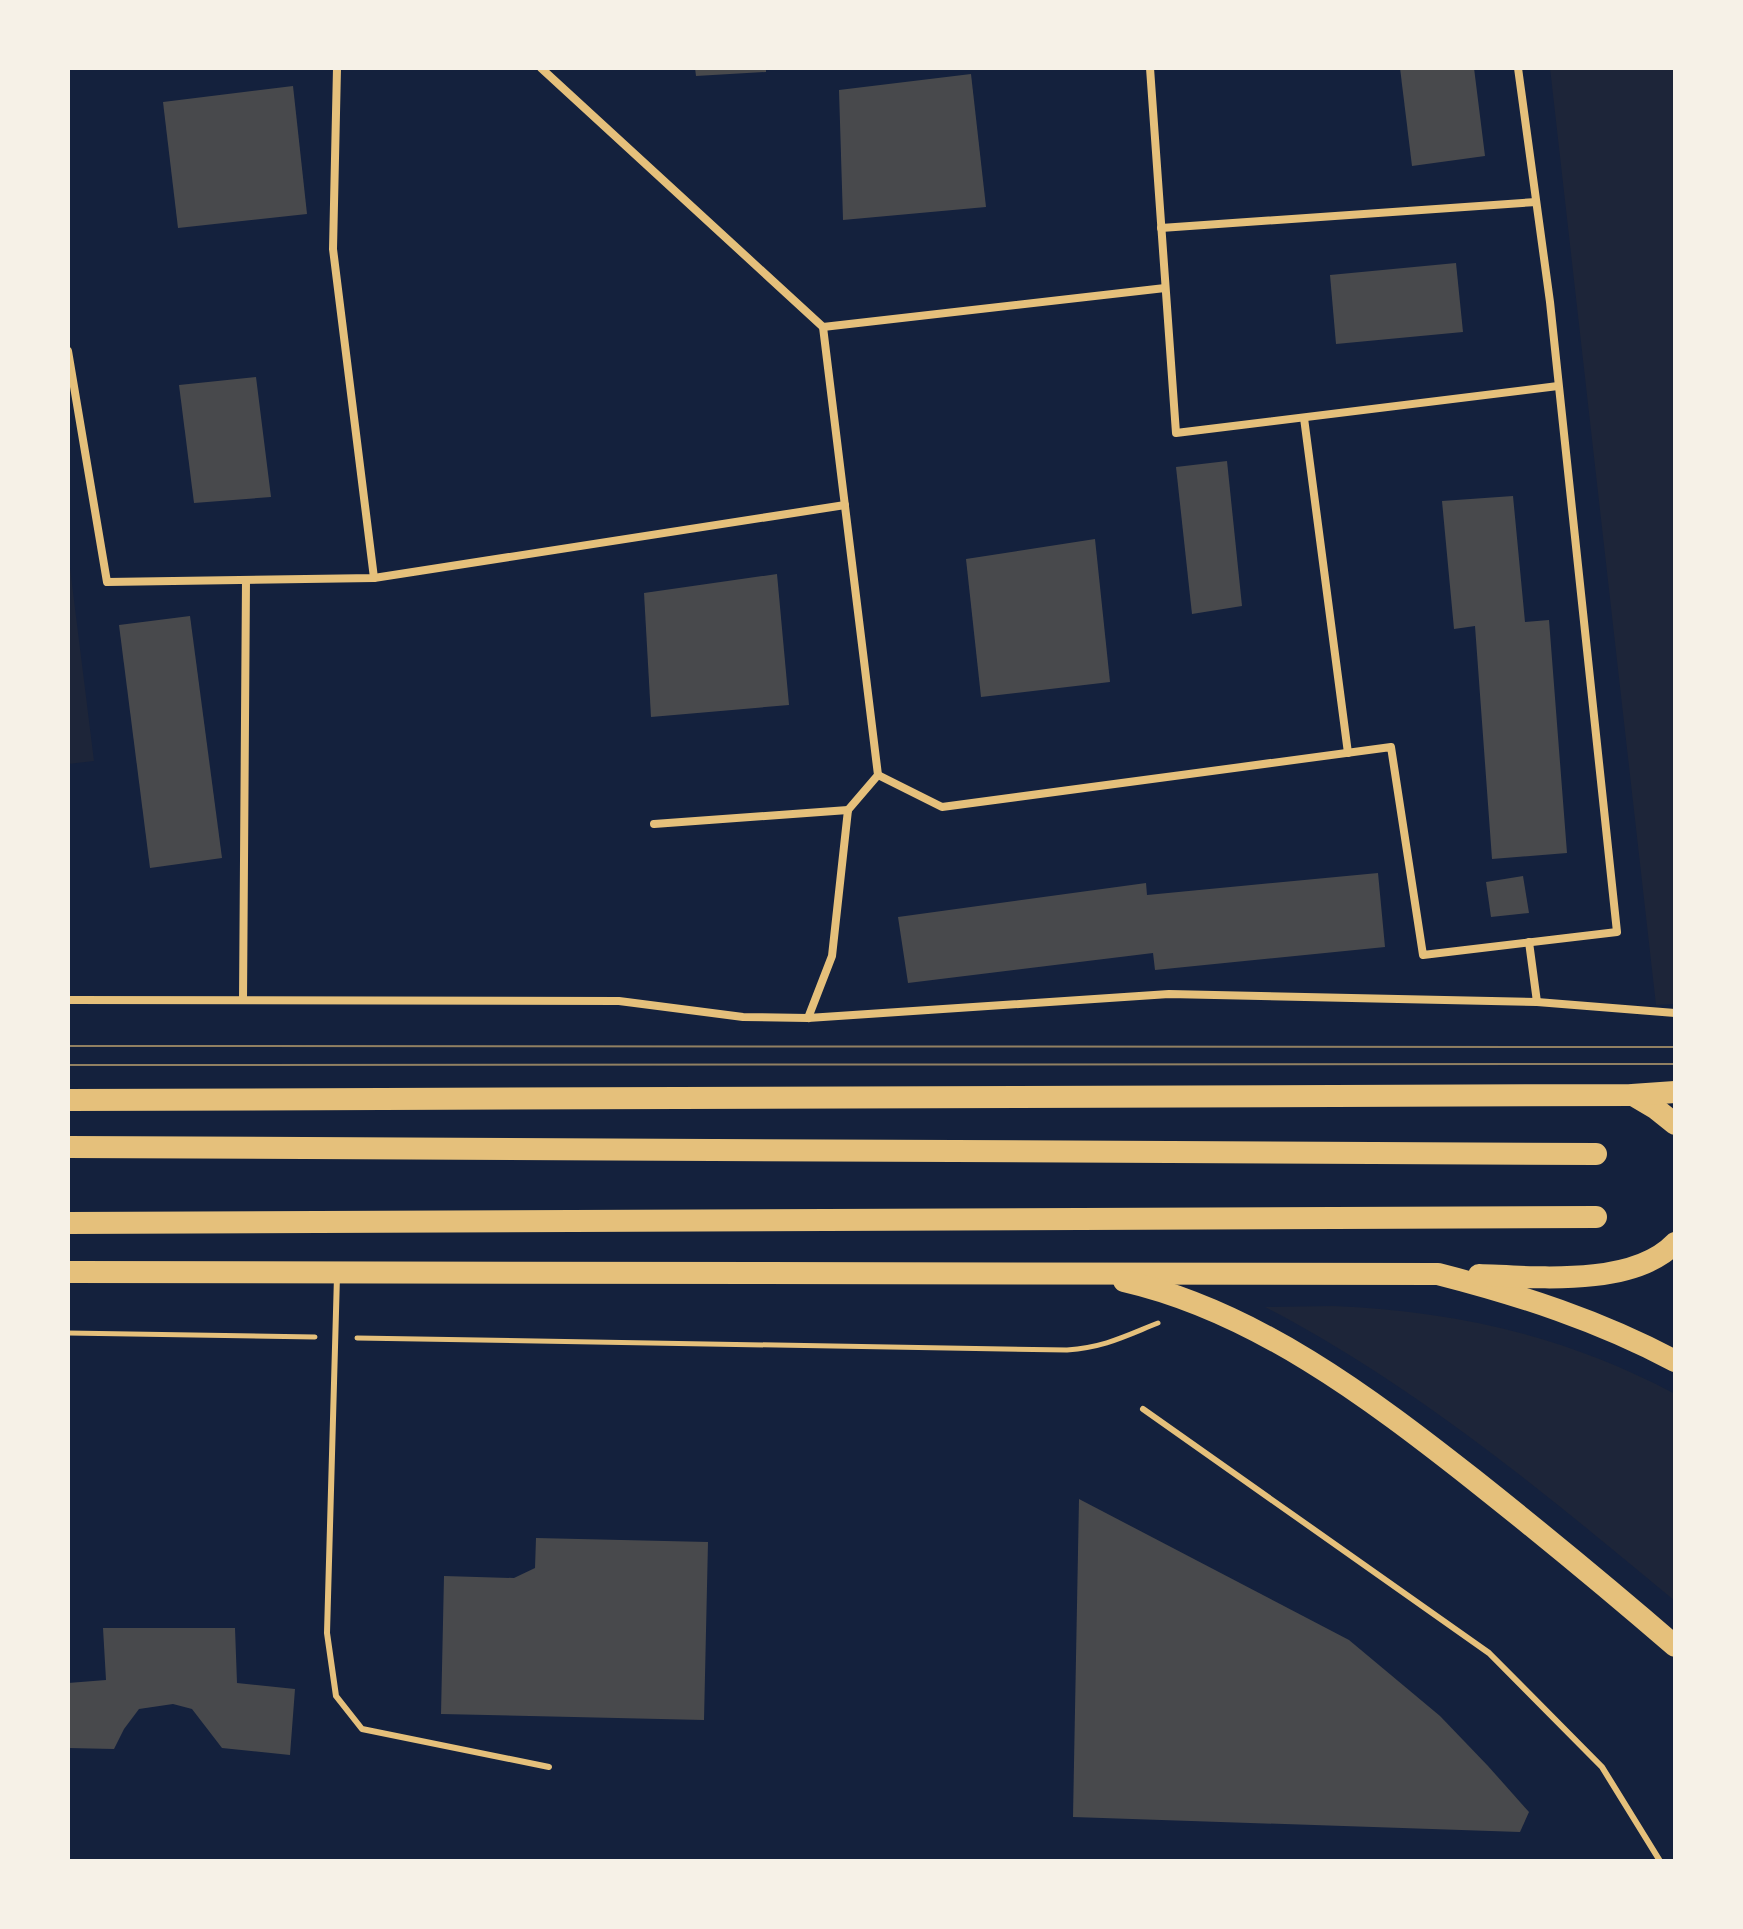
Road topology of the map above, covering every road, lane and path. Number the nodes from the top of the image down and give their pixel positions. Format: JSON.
{"nodes":[{"id":1,"x":337,"y":68,"type":"edge"},
{"id":2,"x":541,"y":68,"type":"edge"},
{"id":3,"x":1150,"y":68,"type":"edge"},
{"id":4,"x":1518,"y":68,"type":"edge"},
{"id":5,"x":1536,"y":202,"type":"junction"},
{"id":6,"x":1161,"y":228,"type":"junction"},
{"id":7,"x":1165,"y":288,"type":"junction"},
{"id":8,"x":823,"y":327,"type":"junction"},
{"id":9,"x":68,"y":351,"type":"edge"},
{"id":10,"x":1558,"y":386,"type":"junction"},
{"id":11,"x":1304,"y":418,"type":"junction"},
{"id":12,"x":845,"y":505,"type":"junction"},
{"id":13,"x":374,"y":578,"type":"junction"},
{"id":14,"x":246,"y":580,"type":"junction"},
{"id":15,"x":1348,"y":753,"type":"junction"},
{"id":16,"x":878,"y":775,"type":"junction"},
{"id":17,"x":848,"y":810,"type":"junction"},
{"id":18,"x":654,"y":824,"type":"dead end"},
{"id":19,"x":1529,"y":942,"type":"junction"},
{"id":20,"x":68,"y":1000,"type":"edge"},
{"id":21,"x":243,"y":1000,"type":"junction"},
{"id":22,"x":1537,"y":1002,"type":"junction"},
{"id":23,"x":1675,"y":1013,"type":"edge"},
{"id":24,"x":808,"y":1018,"type":"junction"},
{"id":25,"x":1675,"y":1092,"type":"edge"},
{"id":26,"x":1632,"y":1095,"type":"junction"},
{"id":27,"x":68,"y":1100,"type":"edge"},
{"id":28,"x":1675,"y":1124,"type":"edge"},
{"id":29,"x":68,"y":1147,"type":"edge"},
{"id":30,"x":1596,"y":1154,"type":"dead end"},
{"id":31,"x":1596,"y":1217,"type":"dead end"},
{"id":32,"x":68,"y":1223,"type":"edge"},
{"id":33,"x":1675,"y":1243,"type":"edge"},
{"id":34,"x":68,"y":1272,"type":"edge"},
{"id":35,"x":338,"y":1273,"type":"junction"},
{"id":36,"x":1092,"y":1274,"type":"junction"},
{"id":37,"x":1438,"y":1274,"type":"junction"},
{"id":38,"x":1199,"y":1306,"type":"junction"},
{"id":39,"x":68,"y":1333,"type":"edge"},
{"id":40,"x":335,"y":1338,"type":"junction"},
{"id":41,"x":1675,"y":1361,"type":"edge"},
{"id":42,"x":1143,"y":1409,"type":"dead end"},
{"id":43,"x":1675,"y":1646,"type":"edge"},
{"id":44,"x":549,"y":1767,"type":"dead end"},
{"id":45,"x":1660,"y":1861,"type":"edge"}],
"edges":[{"from":1,"to":13,"type":"street"},
{"from":2,"to":8,"type":"street"},
{"from":3,"to":6,"type":"street"},
{"from":4,"to":5,"type":"street"},
{"from":5,"to":6,"type":"street"},
{"from":5,"to":10,"type":"street"},
{"from":6,"to":7,"type":"street"},
{"from":7,"to":8,"type":"street"},
{"from":7,"to":11,"type":"street"},
{"from":8,"to":12,"type":"street"},
{"from":9,"to":14,"type":"street"},
{"from":10,"to":11,"type":"street"},
{"from":10,"to":19,"type":"street"},
{"from":11,"to":15,"type":"street"},
{"from":12,"to":13,"type":"street"},
{"from":12,"to":16,"type":"street"},
{"from":13,"to":14,"type":"street"},
{"from":14,"to":21,"type":"street"},
{"from":15,"to":16,"type":"street"},
{"from":15,"to":19,"type":"street"},
{"from":16,"to":17,"type":"street"},
{"from":17,"to":18,"type":"street"},
{"from":17,"to":24,"type":"street"},
{"from":19,"to":22,"type":"street"},
{"from":20,"to":21,"type":"street"},
{"from":21,"to":24,"type":"street"},
{"from":22,"to":23,"type":"street"},
{"from":22,"to":24,"type":"street"},
{"from":25,"to":26,"type":"highway"},
{"from":26,"to":27,"type":"highway"},
{"from":26,"to":28,"type":"highway"},
{"from":29,"to":30,"type":"highway"},
{"from":31,"to":32,"type":"highway"},
{"from":33,"to":37,"type":"highway"},
{"from":34,"to":35,"type":"highway"},
{"from":35,"to":36,"type":"highway"},
{"from":35,"to":40,"type":"lane"},
{"from":36,"to":37,"type":"highway"},
{"from":36,"to":38,"type":"highway"},
{"from":37,"to":41,"type":"highway"},
{"from":38,"to":40,"type":"path"},
{"from":38,"to":43,"type":"highway"},
{"from":39,"to":40,"type":"path"},
{"from":40,"to":44,"type":"lane"},
{"from":42,"to":45,"type":"lane"}]}
